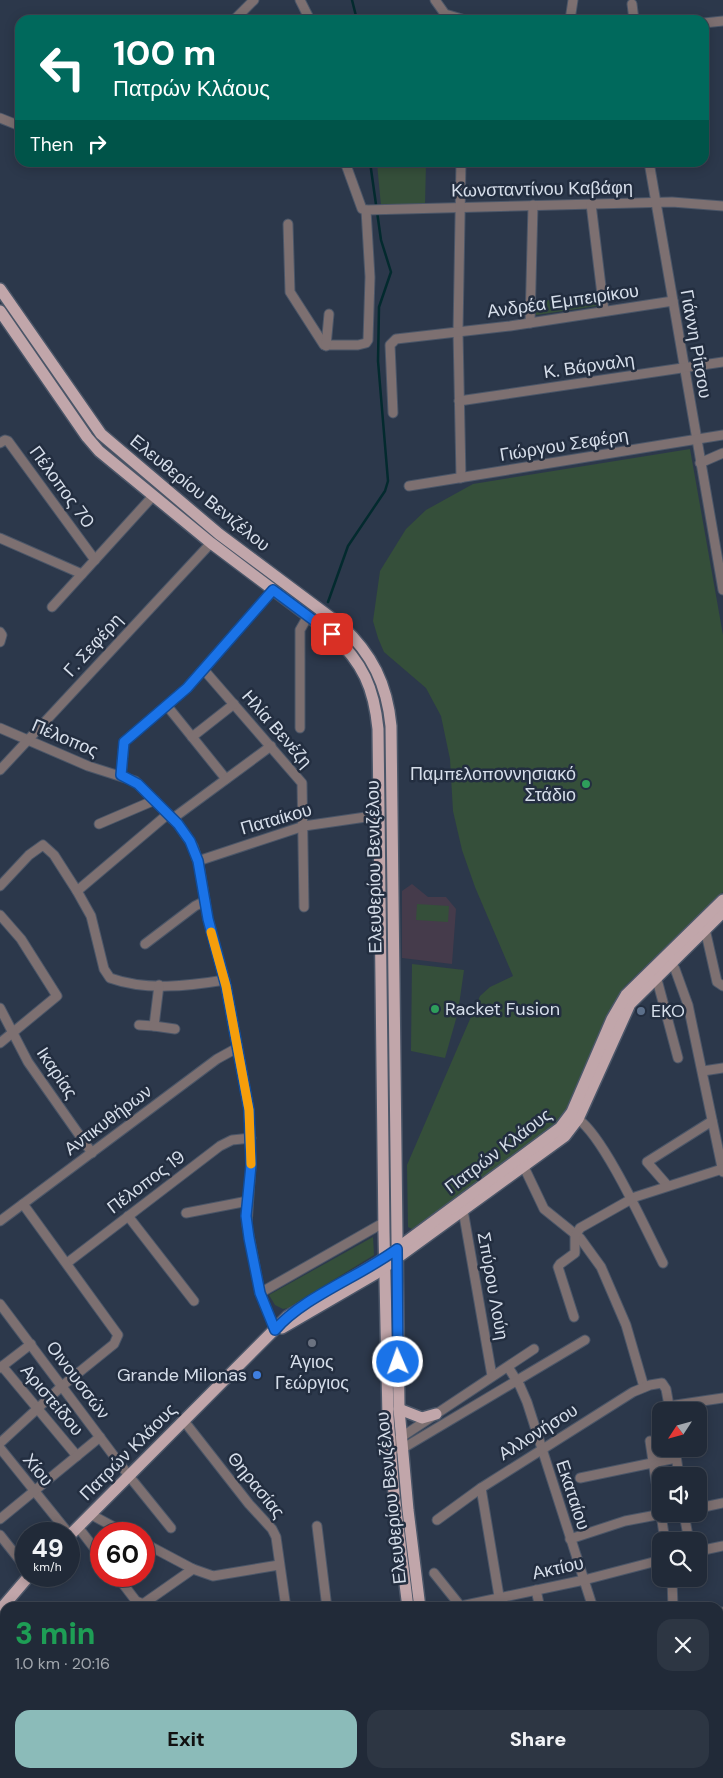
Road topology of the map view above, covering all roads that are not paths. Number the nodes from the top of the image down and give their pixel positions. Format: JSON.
{"nodes":[{"id":1,"x":254,"y":0,"type":"edge"},
{"id":2,"x":300,"y":0,"type":"edge"},
{"id":3,"x":435,"y":0,"type":"edge"},
{"id":4,"x":574,"y":0,"type":"edge"},
{"id":5,"x":632,"y":4,"type":"dead end"},
{"id":6,"x":239,"y":15,"type":"edge"},
{"id":7,"x":308,"y":15,"type":"edge"},
{"id":8,"x":448,"y":15,"type":"edge"},
{"id":9,"x":571,"y":15,"type":"edge"},
{"id":10,"x":633,"y":15,"type":"edge"},
{"id":11,"x":723,"y":21,"type":"edge"},
{"id":12,"x":709,"y":22,"type":"edge"},
{"id":13,"x":0,"y":118,"type":"edge"},
{"id":14,"x":15,"y":124,"type":"edge"},
{"id":15,"x":346,"y":167,"type":"edge"},
{"id":16,"x":461,"y":167,"type":"edge"},
{"id":17,"x":650,"y":167,"type":"edge"},
{"id":18,"x":656,"y":203,"type":"junction"},
{"id":19,"x":591,"y":204,"type":"junction"},
{"id":20,"x":534,"y":205,"type":"junction"},
{"id":21,"x":723,"y":206,"type":"edge"},
{"id":22,"x":461,"y":207,"type":"junction"},
{"id":23,"x":366,"y":210,"type":"junction"},
{"id":24,"x":288,"y":224,"type":"dead end"},
{"id":25,"x":0,"y":289,"type":"edge"},
{"id":26,"x":673,"y":301,"type":"junction"},
{"id":27,"x":604,"y":311,"type":"junction"},
{"id":28,"x":0,"y":312,"type":"edge"},
{"id":29,"x":329,"y":314,"type":"dead end"},
{"id":30,"x":530,"y":323,"type":"junction"},
{"id":31,"x":458,"y":332,"type":"junction"},
{"id":32,"x":326,"y":346,"type":"junction"},
{"id":33,"x":723,"y":362,"type":"edge"},
{"id":34,"x":684,"y":368,"type":"junction"},
{"id":35,"x":460,"y":401,"type":"junction"},
{"id":36,"x":393,"y":413,"type":"dead end"},
{"id":37,"x":723,"y":435,"type":"edge"},
{"id":38,"x":696,"y":440,"type":"junction"},
{"id":39,"x":0,"y":443,"type":"edge"},
{"id":40,"x":723,"y":453,"type":"edge"},
{"id":41,"x":700,"y":463,"type":"junction"},
{"id":42,"x":462,"y":478,"type":"junction"},
{"id":43,"x":410,"y":486,"type":"dead end"},
{"id":44,"x":153,"y":496,"type":"junction"},
{"id":45,"x":0,"y":538,"type":"edge"},
{"id":46,"x":211,"y":543,"type":"junction"},
{"id":47,"x":95,"y":560,"type":"junction"},
{"id":48,"x":82,"y":574,"type":"junction"},
{"id":49,"x":273,"y":590,"type":"junction"},
{"id":50,"x":723,"y":590,"type":"edge"},
{"id":51,"x":52,"y":607,"type":"dead end"},
{"id":52,"x":308,"y":616,"type":"junction"},
{"id":53,"x":0,"y":632,"type":"edge"},
{"id":54,"x":0,"y":642,"type":"edge"},
{"id":55,"x":204,"y":670,"type":"junction"},
{"id":56,"x":234,"y":704,"type":"junction"},
{"id":57,"x":168,"y":707,"type":"junction"},
{"id":58,"x":0,"y":728,"type":"edge"},
{"id":59,"x":300,"y":728,"type":"dead end"},
{"id":60,"x":192,"y":737,"type":"junction"},
{"id":61,"x":29,"y":740,"type":"junction"},
{"id":62,"x":271,"y":746,"type":"junction"},
{"id":63,"x":0,"y":770,"type":"edge"},
{"id":64,"x":121,"y":775,"type":"junction"},
{"id":65,"x":226,"y":779,"type":"junction"},
{"id":66,"x":155,"y":800,"type":"junction"},
{"id":67,"x":170,"y":816,"type":"junction"},
{"id":68,"x":366,"y":817,"type":"dead end"},
{"id":69,"x":99,"y":824,"type":"dead end"},
{"id":70,"x":304,"y":826,"type":"junction"},
{"id":71,"x":198,"y":861,"type":"junction"},
{"id":72,"x":0,"y":886,"type":"edge"},
{"id":73,"x":77,"y":891,"type":"junction"},
{"id":74,"x":723,"y":900,"type":"edge"},
{"id":75,"x":205,"y":901,"type":"junction"},
{"id":76,"x":304,"y":907,"type":"dead end"},
{"id":77,"x":723,"y":912,"type":"edge"},
{"id":78,"x":0,"y":914,"type":"edge"},
{"id":79,"x":705,"y":929,"type":"junction"},
{"id":80,"x":145,"y":944,"type":"dead end"},
{"id":81,"x":666,"y":960,"type":"junction"},
{"id":82,"x":656,"y":976,"type":"junction"},
{"id":83,"x":225,"y":980,"type":"junction"},
{"id":84,"x":159,"y":985,"type":"junction"},
{"id":85,"x":723,"y":986,"type":"edge"},
{"id":86,"x":0,"y":1008,"type":"edge"},
{"id":87,"x":139,"y":1025,"type":"dead end"},
{"id":88,"x":154,"y":1026,"type":"junction"},
{"id":89,"x":175,"y":1029,"type":"dead end"},
{"id":90,"x":14,"y":1031,"type":"junction"},
{"id":91,"x":0,"y":1043,"type":"edge"},
{"id":92,"x":237,"y":1048,"type":"junction"},
{"id":93,"x":678,"y":1058,"type":"dead end"},
{"id":94,"x":723,"y":1068,"type":"edge"},
{"id":95,"x":703,"y":1072,"type":"junction"},
{"id":96,"x":578,"y":1119,"type":"junction"},
{"id":97,"x":712,"y":1121,"type":"junction"},
{"id":98,"x":251,"y":1138,"type":"junction"},
{"id":99,"x":92,"y":1153,"type":"junction"},
{"id":100,"x":524,"y":1167,"type":"junction"},
{"id":101,"x":723,"y":1171,"type":"edge"},
{"id":102,"x":668,"y":1185,"type":"junction"},
{"id":103,"x":631,"y":1199,"type":"junction"},
{"id":104,"x":248,"y":1201,"type":"junction"},
{"id":105,"x":23,"y":1204,"type":"junction"},
{"id":106,"x":461,"y":1206,"type":"junction"},
{"id":107,"x":186,"y":1213,"type":"dead end"},
{"id":108,"x":128,"y":1216,"type":"junction"},
{"id":109,"x":0,"y":1221,"type":"edge"},
{"id":110,"x":383,"y":1223,"type":"junction"},
{"id":111,"x":576,"y":1234,"type":"junction"},
{"id":112,"x":397,"y":1254,"type":"junction"},
{"id":113,"x":67,"y":1263,"type":"junction"},
{"id":114,"x":385,"y":1263,"type":"junction"},
{"id":115,"x":663,"y":1263,"type":"dead end"},
{"id":116,"x":260,"y":1293,"type":"junction"},
{"id":117,"x":194,"y":1301,"type":"dead end"},
{"id":118,"x":0,"y":1304,"type":"edge"},
{"id":119,"x":574,"y":1317,"type":"dead end"},
{"id":120,"x":275,"y":1330,"type":"junction"},
{"id":121,"x":585,"y":1340,"type":"dead end"},
{"id":122,"x":30,"y":1344,"type":"junction"},
{"id":123,"x":534,"y":1349,"type":"dead end"},
{"id":124,"x":508,"y":1366,"type":"junction"},
{"id":125,"x":1,"y":1367,"type":"edge"},
{"id":126,"x":492,"y":1376,"type":"junction"},
{"id":127,"x":517,"y":1381,"type":"junction"},
{"id":128,"x":62,"y":1386,"type":"junction"},
{"id":129,"x":644,"y":1387,"type":"junction"},
{"id":130,"x":723,"y":1398,"type":"edge"},
{"id":131,"x":668,"y":1402,"type":"edge"},
{"id":132,"x":703,"y":1402,"type":"edge"},
{"id":133,"x":37,"y":1408,"type":"junction"},
{"id":134,"x":400,"y":1409,"type":"junction"},
{"id":135,"x":436,"y":1414,"type":"junction"},
{"id":136,"x":184,"y":1421,"type":"junction"},
{"id":137,"x":100,"y":1436,"type":"junction"},
{"id":138,"x":650,"y":1441,"type":"dead end"},
{"id":139,"x":0,"y":1443,"type":"edge"},
{"id":140,"x":398,"y":1445,"type":"junction"},
{"id":141,"x":0,"y":1448,"type":"edge"},
{"id":142,"x":542,"y":1450,"type":"junction"},
{"id":143,"x":77,"y":1456,"type":"junction"},
{"id":144,"x":676,"y":1458,"type":"joint"},
{"id":145,"x":654,"y":1463,"type":"junction"},
{"id":146,"x":655,"y":1467,"type":"edge"},
{"id":147,"x":678,"y":1467,"type":"edge"},
{"id":148,"x":129,"y":1476,"type":"junction"},
{"id":149,"x":580,"y":1478,"type":"dead end"},
{"id":150,"x":481,"y":1488,"type":"junction"},
{"id":151,"x":34,"y":1490,"type":"junction"},
{"id":152,"x":723,"y":1503,"type":"edge"},
{"id":153,"x":707,"y":1506,"type":"edge"},
{"id":154,"x":90,"y":1514,"type":"junction"},
{"id":155,"x":652,"y":1516,"type":"edge"},
{"id":156,"x":0,"y":1519,"type":"edge"},
{"id":157,"x":437,"y":1520,"type":"dead end"},
{"id":158,"x":63,"y":1522,"type":"edge"},
{"id":159,"x":105,"y":1522,"type":"edge"},
{"id":160,"x":80,"y":1524,"type":"edge"},
{"id":161,"x":317,"y":1526,"type":"dead end"},
{"id":162,"x":171,"y":1528,"type":"dead end"},
{"id":163,"x":0,"y":1535,"type":"edge"},
{"id":164,"x":80,"y":1539,"type":"edge"},
{"id":165,"x":570,"y":1539,"type":"junction"},
{"id":166,"x":723,"y":1546,"type":"edge"},
{"id":167,"x":90,"y":1548,"type":"edge"},
{"id":168,"x":155,"y":1549,"type":"edge"},
{"id":169,"x":707,"y":1549,"type":"edge"},
{"id":170,"x":15,"y":1554,"type":"edge"},
{"id":171,"x":652,"y":1562,"type":"edge"},
{"id":172,"x":280,"y":1565,"type":"junction"},
{"id":173,"x":193,"y":1568,"type":"junction"},
{"id":174,"x":434,"y":1573,"type":"dead end"},
{"id":175,"x":584,"y":1580,"type":"junction"},
{"id":176,"x":20,"y":1587,"type":"edge"},
{"id":177,"x":125,"y":1587,"type":"edge"},
{"id":178,"x":672,"y":1587,"type":"edge"},
{"id":179,"x":536,"y":1590,"type":"junction"},
{"id":180,"x":500,"y":1597,"type":"junction"},
{"id":181,"x":7,"y":1602,"type":"edge"},
{"id":182,"x":140,"y":1602,"type":"edge"},
{"id":183,"x":146,"y":1602,"type":"edge"},
{"id":184,"x":285,"y":1602,"type":"edge"},
{"id":185,"x":326,"y":1602,"type":"edge"},
{"id":186,"x":408,"y":1602,"type":"edge"},
{"id":187,"x":419,"y":1602,"type":"edge"},
{"id":188,"x":458,"y":1602,"type":"edge"},
{"id":189,"x":481,"y":1602,"type":"edge"},
{"id":190,"x":500,"y":1602,"type":"edge"},
{"id":191,"x":539,"y":1602,"type":"edge"},
{"id":192,"x":591,"y":1602,"type":"edge"},
{"id":193,"x":673,"y":1602,"type":"edge"}],
"edges":[{"from":1,"to":6,"type":"street"},
{"from":2,"to":7,"type":"street"},
{"from":3,"to":8,"type":"street"},
{"from":4,"to":9,"type":"street"},
{"from":5,"to":10,"type":"street"},
{"from":11,"to":12,"type":"street"},
{"from":13,"to":14,"type":"street"},
{"from":15,"to":23,"type":"street"},
{"from":16,"to":22,"type":"street"},
{"from":17,"to":18,"type":"street","name":"Γιάννη Ρίτσου"},
{"from":18,"to":19,"type":"street","name":"Κωνσταντίνου Καβάφη"},
{"from":18,"to":21,"type":"street","name":"Κωνσταντίνου Καβάφη"},
{"from":18,"to":26,"type":"street","name":"Γιάννη Ρίτσου"},
{"from":19,"to":20,"type":"street","name":"Κωνσταντίνου Καβάφη"},
{"from":19,"to":27,"type":"street"},
{"from":20,"to":22,"type":"street","name":"Κωνσταντίνου Καβάφη"},
{"from":20,"to":30,"type":"street"},
{"from":22,"to":23,"type":"street","name":"Κωνσταντίνου Καβάφη"},
{"from":22,"to":31,"type":"street"},
{"from":23,"to":32,"type":"street"},
{"from":24,"to":32,"type":"street"},
{"from":25,"to":112,"type":"main road","name":"Ελευθερίου Βενιζέλου"},
{"from":26,"to":27,"type":"street","name":"Ανδρέα Εμπειρίκου"},
{"from":26,"to":34,"type":"street","name":"Γιάννη Ρίτσου"},
{"from":27,"to":30,"type":"street","name":"Ανδρέα Εμπειρίκου"},
{"from":28,"to":44,"type":"main road","name":"Ελευθερίου Βενιζέλου"},
{"from":29,"to":32,"type":"street"},
{"from":30,"to":31,"type":"street","name":"Ανδρέα Εμπειρίκου"},
{"from":31,"to":35,"type":"street"},
{"from":31,"to":36,"type":"street","name":"Ανδρέα Εμπειρίκου"},
{"from":33,"to":34,"type":"street","name":"Κ. Βάρναλη"},
{"from":34,"to":35,"type":"street","name":"Κ. Βάρναλη"},
{"from":34,"to":38,"type":"street","name":"Γιάννη Ρίτσου"},
{"from":35,"to":42,"type":"street"},
{"from":37,"to":38,"type":"street","name":"Γιώργου Σεφέρη"},
{"from":38,"to":41,"type":"street","name":"Γιάννη Ρίτσου"},
{"from":38,"to":42,"type":"street","name":"Γιώργου Σεφέρη"},
{"from":39,"to":47,"type":"street","name":"Πέλοπος 70"},
{"from":40,"to":41,"type":"street"},
{"from":41,"to":50,"type":"street","name":"Γιάννη Ρίτσου"},
{"from":42,"to":43,"type":"street","name":"Γιώργου Σεφέρη"},
{"from":44,"to":46,"type":"main road","name":"Ελευθερίου Βενιζέλου"},
{"from":44,"to":47,"type":"street"},
{"from":45,"to":48,"type":"street"},
{"from":46,"to":49,"type":"main road","name":"Ελευθερίου Βενιζέλου"},
{"from":46,"to":61,"type":"street","name":"Γ. Σεφέρη"},
{"from":47,"to":48,"type":"street"},
{"from":48,"to":51,"type":"street"},
{"from":49,"to":52,"type":"main road","name":"Ελευθερίου Βενιζέλου"},
{"from":49,"to":55,"type":"street"},
{"from":52,"to":59,"type":"street"},
{"from":52,"to":110,"type":"main road","name":"Ελευθερίου Βενιζέλου"},
{"from":53,"to":54,"type":"street"},
{"from":55,"to":56,"type":"street","name":"Ηλία Βενέζη"},
{"from":55,"to":57,"type":"street"},
{"from":56,"to":60,"type":"street"},
{"from":56,"to":62,"type":"street","name":"Ηλία Βενέζη"},
{"from":57,"to":60,"type":"street"},
{"from":57,"to":64,"type":"street"},
{"from":58,"to":61,"type":"street","name":"Πέλοπος"},
{"from":60,"to":65,"type":"street"},
{"from":61,"to":63,"type":"street","name":"Γ. Σεφέρη"},
{"from":61,"to":64,"type":"street","name":"Πέλοπος"},
{"from":62,"to":65,"type":"street"},
{"from":62,"to":70,"type":"street","name":"Ηλία Βενέζη"},
{"from":64,"to":66,"type":"street","name":"Πέλοπος"},
{"from":65,"to":67,"type":"street"},
{"from":66,"to":67,"type":"street","name":"Πέλοπος"},
{"from":66,"to":69,"type":"street"},
{"from":67,"to":71,"type":"street","name":"Πέλοπος"},
{"from":67,"to":73,"type":"street"},
{"from":68,"to":70,"type":"street","name":"Παταίκου"},
{"from":70,"to":71,"type":"street","name":"Παταίκου"},
{"from":70,"to":76,"type":"street","name":"Ηλία Βενέζη"},
{"from":71,"to":75,"type":"street","name":"Πέλοπος"},
{"from":72,"to":73,"type":"street"},
{"from":73,"to":84,"type":"street"},
{"from":74,"to":81,"type":"main road","name":"Πατρών Κλάους"},
{"from":75,"to":80,"type":"street"},
{"from":75,"to":83,"type":"street","name":"Πέλοπος"},
{"from":77,"to":79,"type":"main road","name":"Πατρών Κλάους"},
{"from":78,"to":90,"type":"street"},
{"from":79,"to":81,"type":"main road","name":"Πατρών Κλάους"},
{"from":79,"to":85,"type":"street"},
{"from":81,"to":82,"type":"main road","name":"Πατρών Κλάους"},
{"from":81,"to":95,"type":"street"},
{"from":81,"to":106,"type":"main road","name":"Πατρών Κλάους"},
{"from":82,"to":93,"type":"street"},
{"from":82,"to":96,"type":"main road","name":"Πατρών Κλάους"},
{"from":83,"to":84,"type":"street"},
{"from":83,"to":92,"type":"street","name":"Πέλοπος"},
{"from":84,"to":88,"type":"street"},
{"from":86,"to":90,"type":"street","name":"Ικαρίας"},
{"from":87,"to":88,"type":"street"},
{"from":88,"to":89,"type":"street"},
{"from":90,"to":91,"type":"street"},
{"from":90,"to":99,"type":"street","name":"Ικαρίας"},
{"from":92,"to":98,"type":"street","name":"Πέλοπος"},
{"from":92,"to":99,"type":"street","name":"Αντικυθήρων"},
{"from":94,"to":95,"type":"street"},
{"from":95,"to":97,"type":"street"},
{"from":96,"to":100,"type":"main road","name":"Πατρών Κλάους"},
{"from":96,"to":103,"type":"street"},
{"from":97,"to":101,"type":"street"},
{"from":97,"to":102,"type":"street"},
{"from":98,"to":104,"type":"street","name":"Πέλοπος"},
{"from":98,"to":108,"type":"street","name":"Πέλοπος 19"},
{"from":99,"to":105,"type":"street","name":"Αντικυθήρων"},
{"from":100,"to":106,"type":"main road","name":"Πατρών Κλάους"},
{"from":100,"to":111,"type":"street"},
{"from":101,"to":102,"type":"street"},
{"from":102,"to":103,"type":"street"},
{"from":103,"to":111,"type":"street"},
{"from":103,"to":115,"type":"street"},
{"from":104,"to":107,"type":"street"},
{"from":104,"to":116,"type":"street","name":"Πέλοπος"},
{"from":105,"to":109,"type":"street","name":"Αντικυθήρων"},
{"from":105,"to":113,"type":"street"},
{"from":106,"to":112,"type":"main road","name":"Πατρών Κλάους"},
{"from":106,"to":126,"type":"street","name":"Σπύρου Λούη"},
{"from":108,"to":113,"type":"street","name":"Πέλοπος 19"},
{"from":108,"to":117,"type":"street"},
{"from":110,"to":114,"type":"main road","name":"Ελευθερίου Βενιζέλου"},
{"from":110,"to":116,"type":"street"},
{"from":111,"to":119,"type":"street"},
{"from":111,"to":129,"type":"street"},
{"from":112,"to":114,"type":"main road","name":"Πατρών Κλάους"},
{"from":112,"to":134,"type":"main road","name":"Ελευθερίου Βενιζέλου"},
{"from":113,"to":128,"type":"street"},
{"from":114,"to":120,"type":"main road","name":"Πατρών Κλάους"},
{"from":114,"to":140,"type":"main road","name":"Ελευθερίου Βενιζέλου"},
{"from":116,"to":120,"type":"street","name":"Πέλοπος"},
{"from":118,"to":122,"type":"street","name":"Οινουσσών"},
{"from":120,"to":136,"type":"main road","name":"Πατρών Κλάους"},
{"from":121,"to":127,"type":"street"},
{"from":122,"to":125,"type":"street"},
{"from":122,"to":128,"type":"street","name":"Οινουσσών"},
{"from":123,"to":124,"type":"street"},
{"from":124,"to":126,"type":"street"},
{"from":124,"to":127,"type":"street","name":"Εκαταίου"},
{"from":125,"to":133,"type":"street","name":"Αριστείδου"},
{"from":126,"to":135,"type":"street"},
{"from":127,"to":140,"type":"street"},
{"from":127,"to":142,"type":"street","name":"Εκαταίου"},
{"from":128,"to":133,"type":"street"},
{"from":128,"to":137,"type":"street","name":"Οινουσσών"},
{"from":129,"to":131,"type":"street","name":"Αλλονήσου"},
{"from":129,"to":142,"type":"street","name":"Αλλονήσου"},
{"from":130,"to":132,"type":"street"},
{"from":133,"to":139,"type":"street"},
{"from":133,"to":143,"type":"street","name":"Αριστείδου"},
{"from":134,"to":135,"type":"main road"},
{"from":134,"to":140,"type":"main road","name":"Ελευθερίου Βενιζέλου"},
{"from":135,"to":140,"type":"street"},
{"from":136,"to":148,"type":"main road","name":"Πατρών Κλάους"},
{"from":136,"to":172,"type":"street","name":"Θηρασίας"},
{"from":137,"to":143,"type":"street"},
{"from":137,"to":148,"type":"street","name":"Οινουσσών"},
{"from":138,"to":145,"type":"street"},
{"from":140,"to":186,"type":"main road","name":"Ελευθερίου Βενιζέλου"},
{"from":140,"to":187,"type":"main road","name":"Ελευθερίου Βενιζέλου"},
{"from":141,"to":151,"type":"street","name":"Χίου"},
{"from":142,"to":150,"type":"street","name":"Αλλονήσου"},
{"from":142,"to":165,"type":"street","name":"Εκαταίου"},
{"from":143,"to":151,"type":"street"},
{"from":144,"to":145,"type":"street"},
{"from":144,"to":147,"type":"street"},
{"from":145,"to":146,"type":"street"},
{"from":145,"to":149,"type":"street"},
{"from":148,"to":154,"type":"main road","name":"Πατρών Κλάους"},
{"from":148,"to":162,"type":"street","name":"Οινουσσών"},
{"from":150,"to":157,"type":"street","name":"Αλλονήσου"},
{"from":150,"to":180,"type":"street"},
{"from":151,"to":156,"type":"street"},
{"from":151,"to":158,"type":"street","name":"Χίου"},
{"from":152,"to":153,"type":"street"},
{"from":154,"to":159,"type":"street"},
{"from":154,"to":160,"type":"main road","name":"Πατρών Κλάους"},
{"from":155,"to":165,"type":"street"},
{"from":161,"to":185,"type":"street"},
{"from":163,"to":170,"type":"street"},
{"from":164,"to":167,"type":"street","name":"Χίου"},
{"from":165,"to":175,"type":"street","name":"Εκαταίου"},
{"from":166,"to":169,"type":"street"},
{"from":168,"to":173,"type":"street"},
{"from":171,"to":175,"type":"street","name":"Ακτίου"},
{"from":172,"to":173,"type":"street"},
{"from":172,"to":184,"type":"street","name":"Θηρασίας"},
{"from":173,"to":183,"type":"street"},
{"from":174,"to":188,"type":"street"},
{"from":175,"to":179,"type":"street","name":"Ακτίου"},
{"from":175,"to":192,"type":"street","name":"Εκαταίου"},
{"from":176,"to":181,"type":"main road"},
{"from":177,"to":182,"type":"street"},
{"from":178,"to":193,"type":"street"},
{"from":179,"to":180,"type":"street","name":"Ακτίου"},
{"from":179,"to":191,"type":"street"},
{"from":180,"to":189,"type":"street","name":"Ακτίου"},
{"from":180,"to":190,"type":"street"}]}
